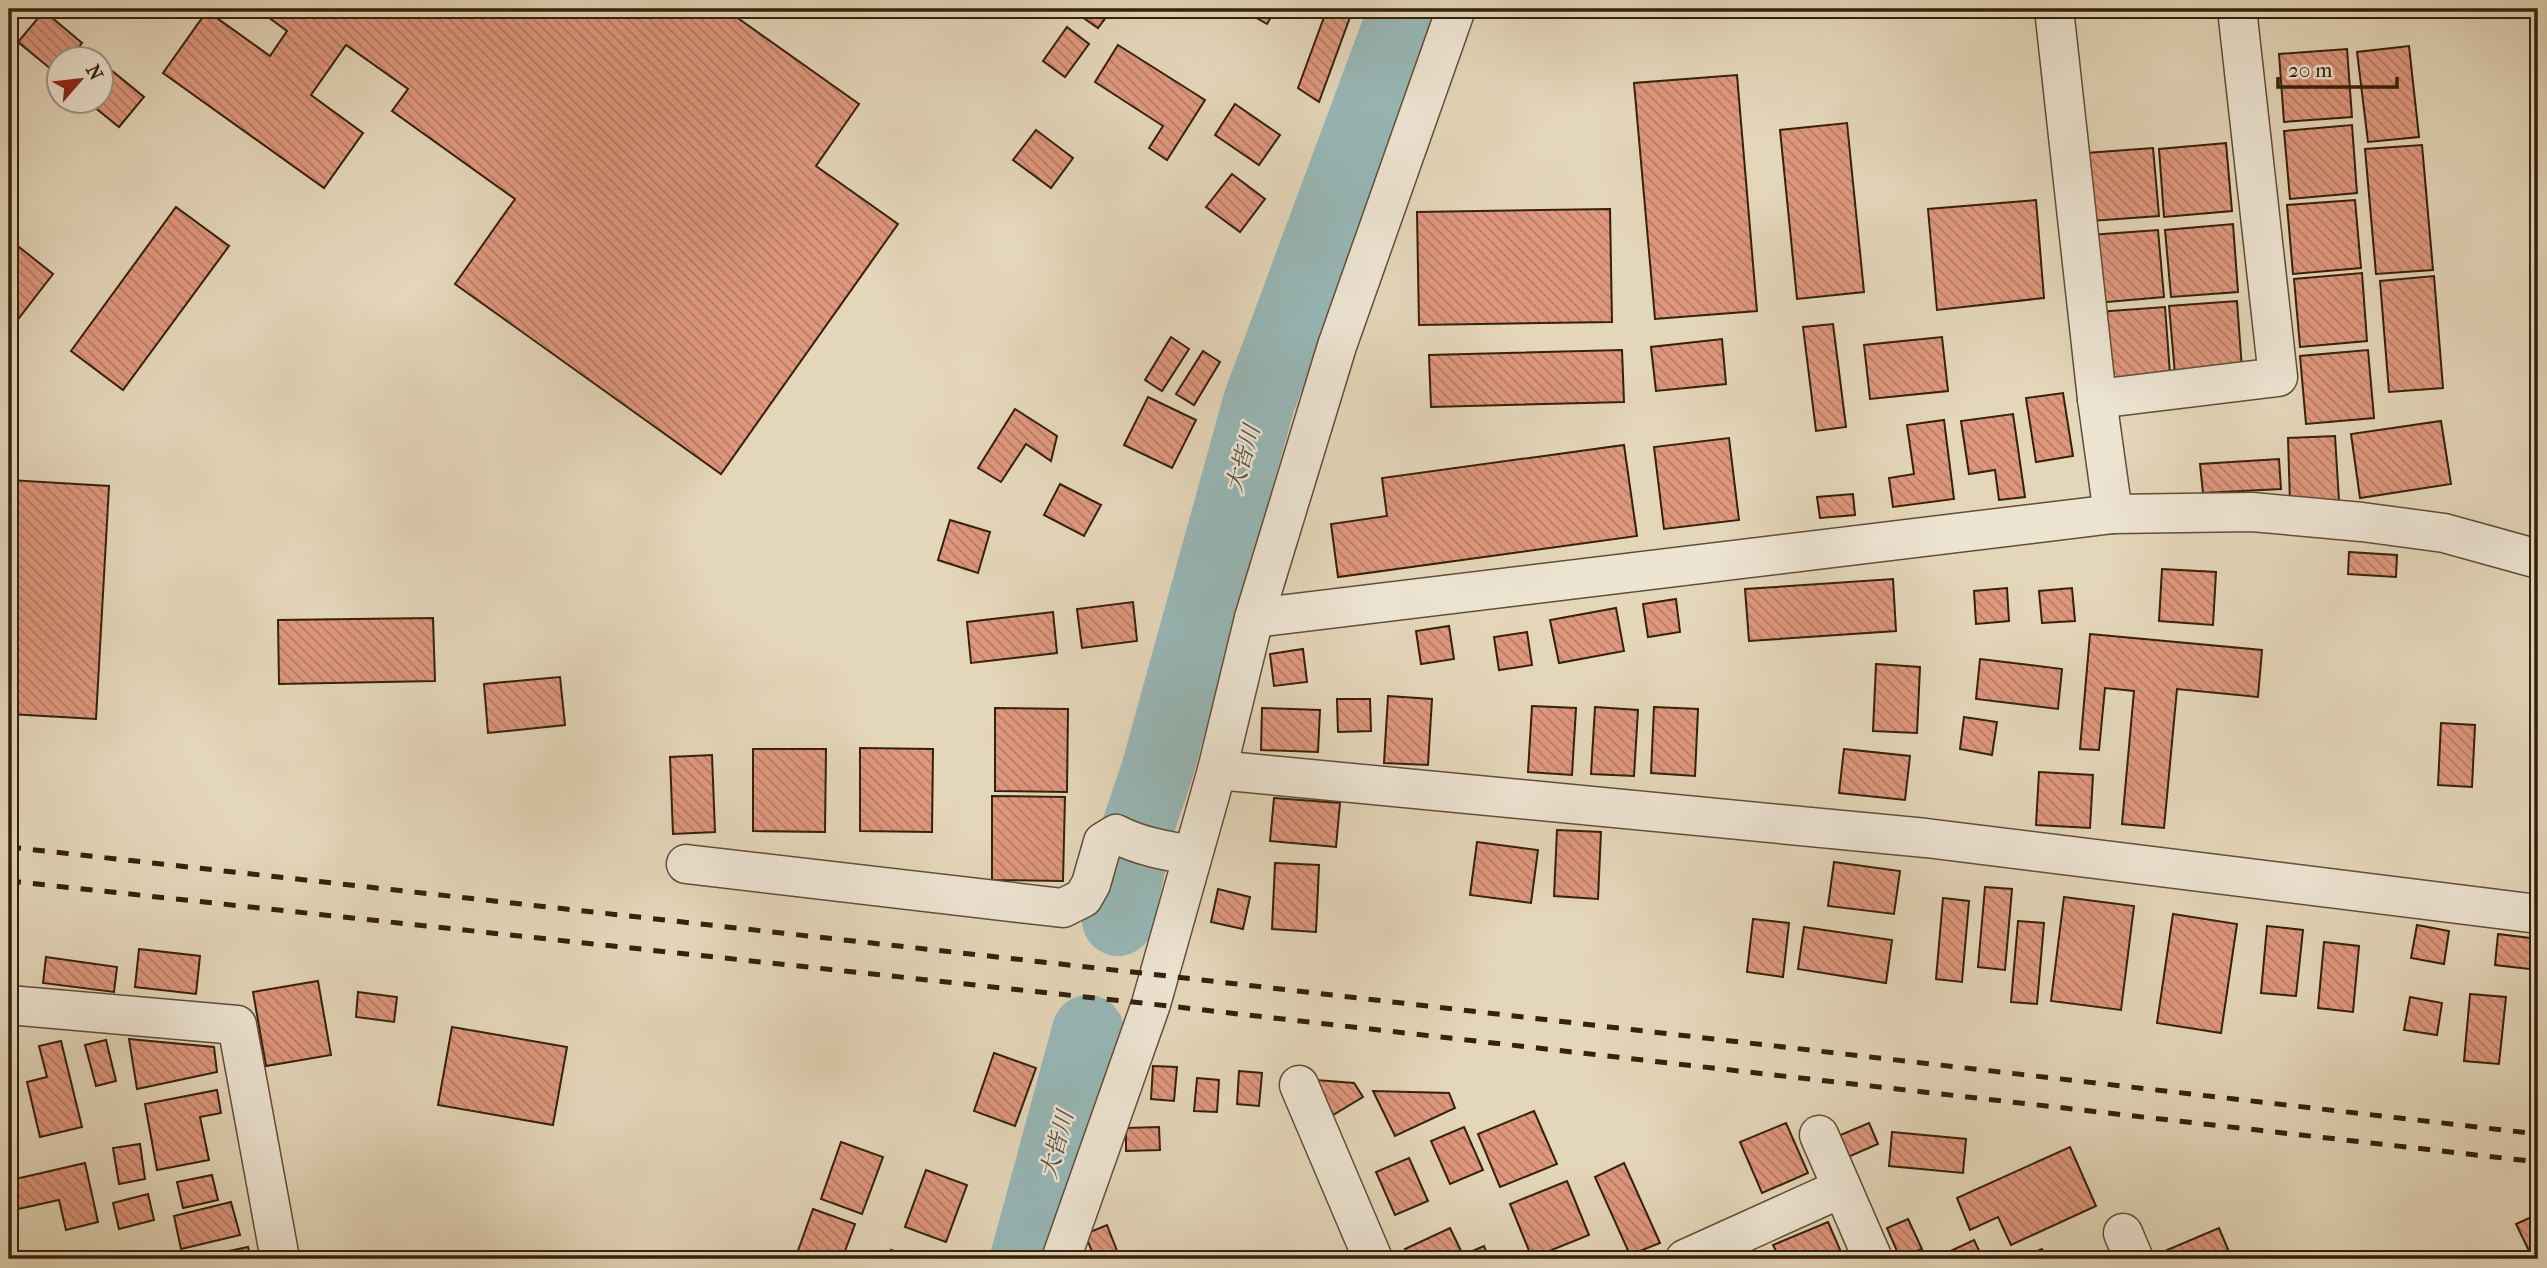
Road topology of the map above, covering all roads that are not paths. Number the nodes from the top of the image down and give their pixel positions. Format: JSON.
{"nodes":[{"id":1,"x":1456,"y":9,"type":"edge"},
{"id":2,"x":2054,"y":9,"type":"edge"},
{"id":3,"x":2237,"y":9,"type":"edge"},
{"id":4,"x":2097,"y":398,"type":"junction"},
{"id":5,"x":2113,"y":514,"type":"junction"},
{"id":6,"x":2538,"y":559,"type":"edge"},
{"id":7,"x":1254,"y":618,"type":"junction"},
{"id":8,"x":1217,"y":770,"type":"junction"},
{"id":9,"x":1179,"y":853,"type":"junction"},
{"id":10,"x":686,"y":864,"type":"dead end"},
{"id":11,"x":2538,"y":914,"type":"edge"},
{"id":12,"x":9,"y":1004,"type":"edge"},
{"id":13,"x":1299,"y":1085,"type":"dead end"},
{"id":14,"x":1819,"y":1135,"type":"dead end"},
{"id":15,"x":1842,"y":1188,"type":"junction"},
{"id":16,"x":280,"y":1259,"type":"edge"},
{"id":17,"x":1061,"y":1259,"type":"edge"},
{"id":18,"x":1373,"y":1259,"type":"edge"},
{"id":19,"x":1685,"y":1259,"type":"edge"},
{"id":20,"x":1873,"y":1259,"type":"edge"}],
"edges":[{"from":1,"to":7,"type":"street"},
{"from":2,"to":4,"type":"street"},
{"from":3,"to":4,"type":"street"},
{"from":4,"to":5,"type":"street"},
{"from":5,"to":6,"type":"street"},
{"from":5,"to":7,"type":"street"},
{"from":7,"to":8,"type":"street"},
{"from":8,"to":9,"type":"street"},
{"from":8,"to":11,"type":"street"},
{"from":9,"to":10,"type":"street"},
{"from":9,"to":17,"type":"street"},
{"from":12,"to":16,"type":"street"},
{"from":13,"to":18,"type":"street"},
{"from":14,"to":15,"type":"street"},
{"from":15,"to":19,"type":"street"},
{"from":15,"to":20,"type":"street"}]}
